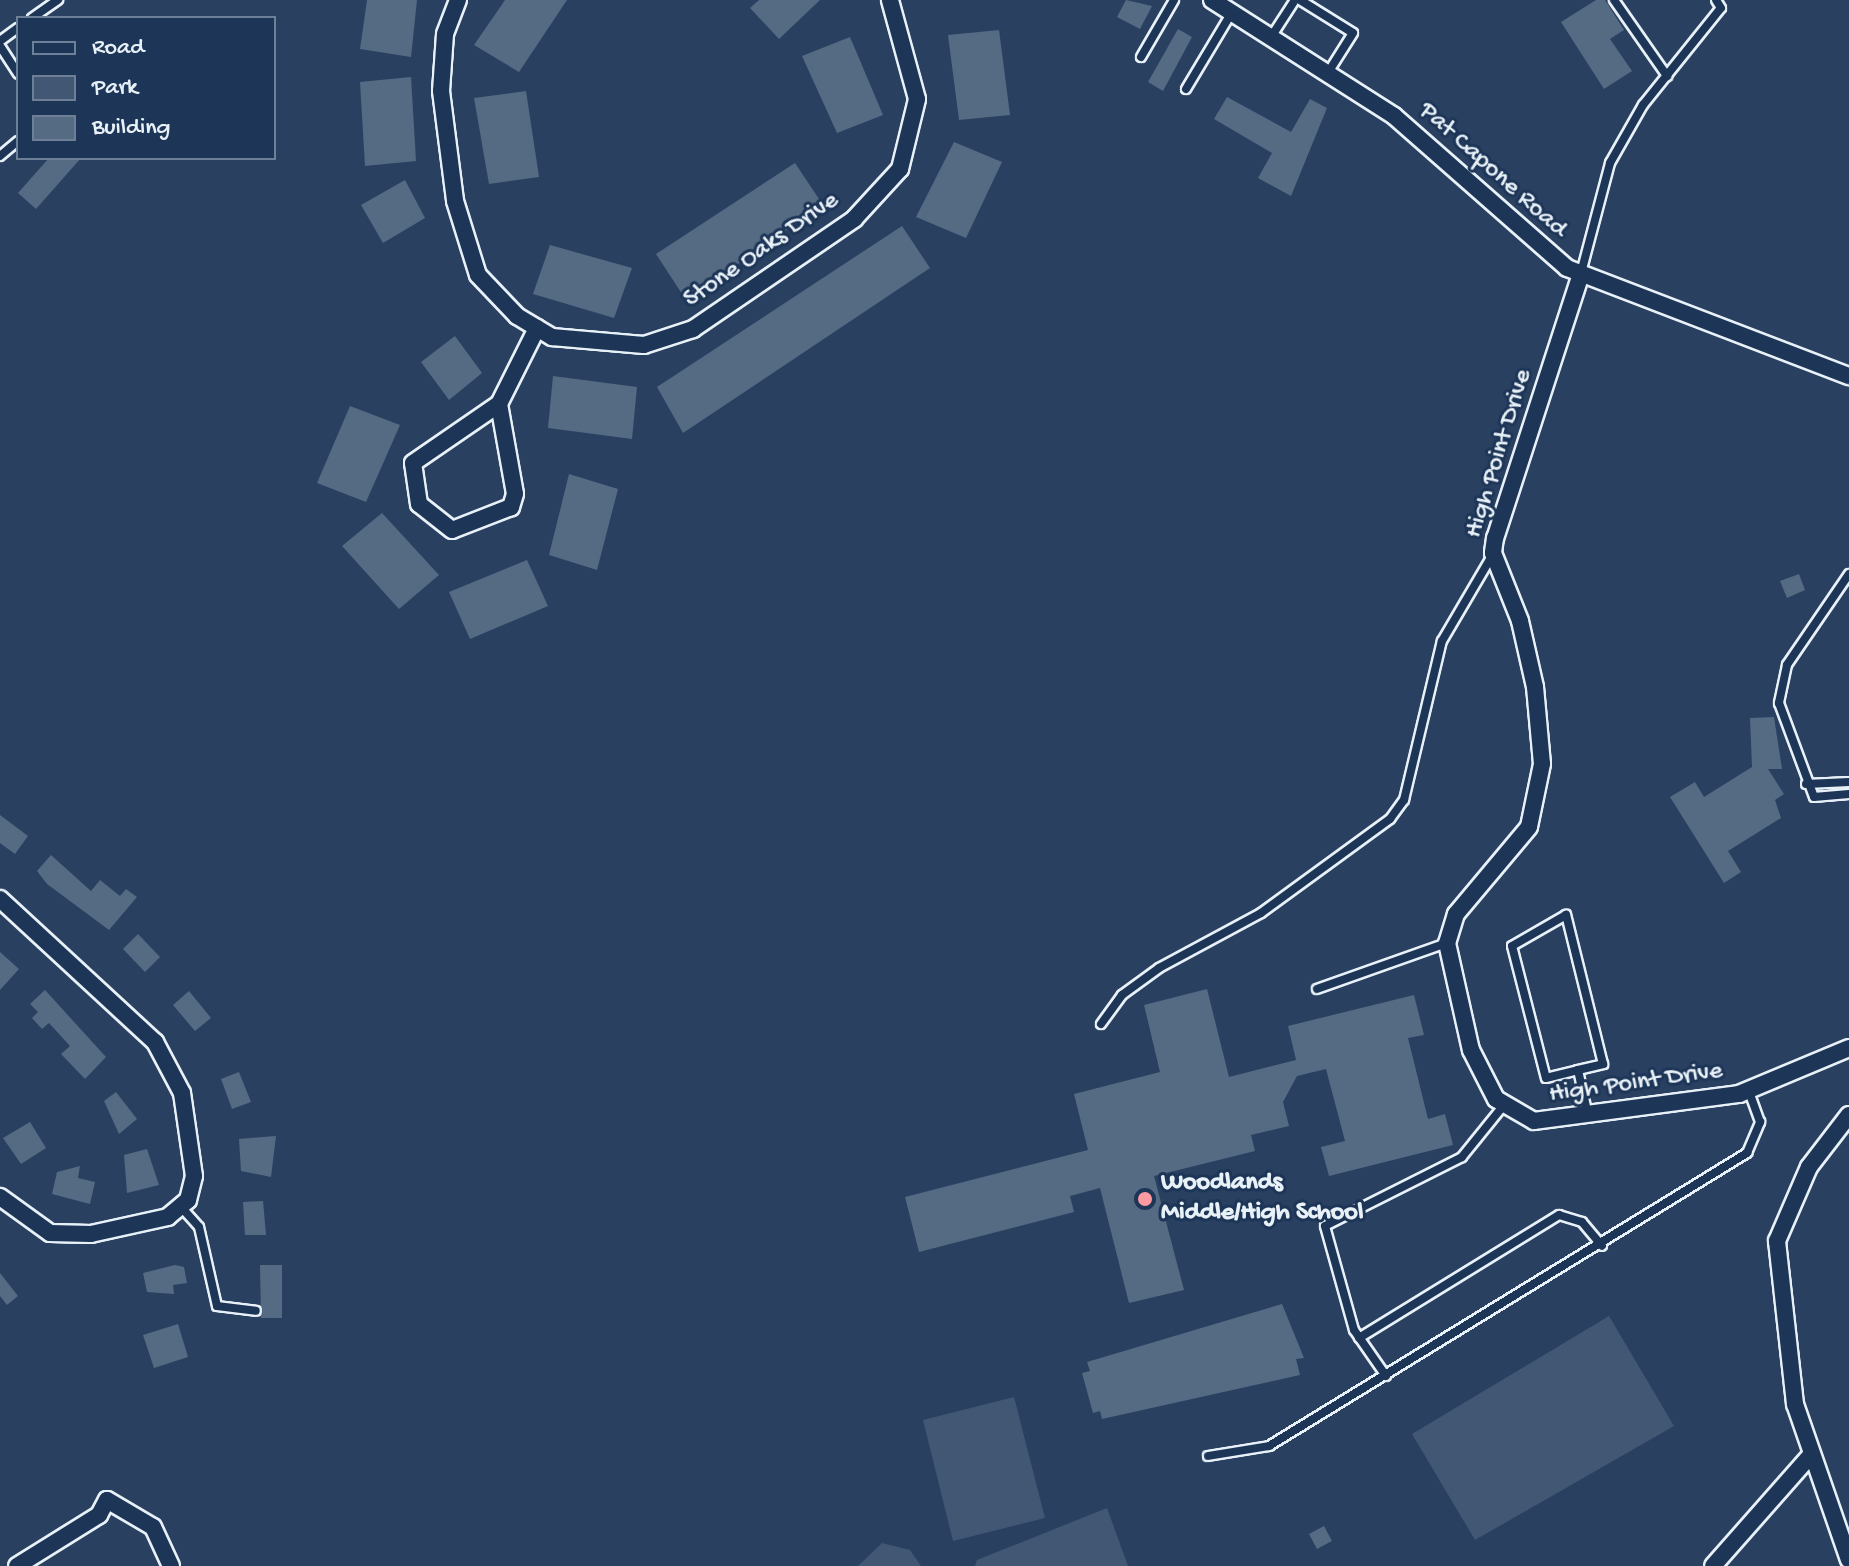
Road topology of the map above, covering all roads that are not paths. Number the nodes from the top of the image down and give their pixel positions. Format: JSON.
{"nodes":[{"id":1,"x":38,"y":0,"type":"edge"},
{"id":2,"x":58,"y":0,"type":"edge"},
{"id":3,"x":458,"y":0,"type":"edge"},
{"id":4,"x":890,"y":0,"type":"edge"},
{"id":5,"x":1174,"y":0,"type":"edge"},
{"id":6,"x":1212,"y":0,"type":"edge"},
{"id":7,"x":1298,"y":0,"type":"edge"},
{"id":8,"x":1614,"y":0,"type":"edge"},
{"id":9,"x":1716,"y":0,"type":"edge"},
{"id":10,"x":44,"y":10,"type":"junction"},
{"id":11,"x":1232,"y":11,"type":"junction"},
{"id":12,"x":35,"y":16,"type":"edge"},
{"id":13,"x":16,"y":30,"type":"edge"},
{"id":14,"x":1273,"y":34,"type":"junction"},
{"id":15,"x":0,"y":44,"type":"edge"},
{"id":16,"x":1141,"y":57,"type":"dead end"},
{"id":17,"x":16,"y":71,"type":"edge"},
{"id":18,"x":1329,"y":71,"type":"junction"},
{"id":19,"x":1667,"y":76,"type":"junction"},
{"id":20,"x":1186,"y":89,"type":"dead end"},
{"id":21,"x":16,"y":143,"type":"edge"},
{"id":22,"x":0,"y":156,"type":"edge"},
{"id":23,"x":1581,"y":274,"type":"junction"},
{"id":24,"x":537,"y":328,"type":"junction"},
{"id":25,"x":1849,"y":376,"type":"edge"},
{"id":26,"x":499,"y":404,"type":"junction"},
{"id":27,"x":1493,"y":553,"type":"junction"},
{"id":28,"x":1849,"y":574,"type":"edge"},
{"id":29,"x":1849,"y":782,"type":"edge"},
{"id":30,"x":1806,"y":784,"type":"junction"},
{"id":31,"x":1849,"y":794,"type":"edge"},
{"id":32,"x":0,"y":899,"type":"edge"},
{"id":33,"x":1447,"y":943,"type":"junction"},
{"id":34,"x":1317,"y":989,"type":"dead end"},
{"id":35,"x":1101,"y":1024,"type":"dead end"},
{"id":36,"x":1849,"y":1048,"type":"edge"},
{"id":37,"x":1578,"y":1070,"type":"junction"},
{"id":38,"x":1749,"y":1091,"type":"junction"},
{"id":39,"x":1504,"y":1105,"type":"junction"},
{"id":40,"x":1849,"y":1115,"type":"edge"},
{"id":41,"x":1588,"y":1116,"type":"junction"},
{"id":42,"x":0,"y":1197,"type":"edge"},
{"id":43,"x":182,"y":1208,"type":"junction"},
{"id":44,"x":1602,"y":1246,"type":"junction"},
{"id":45,"x":256,"y":1311,"type":"dead end"},
{"id":46,"x":1359,"y":1338,"type":"junction"},
{"id":47,"x":1386,"y":1376,"type":"junction"},
{"id":48,"x":1208,"y":1456,"type":"dead end"},
{"id":49,"x":1810,"y":1456,"type":"junction"},
{"id":50,"x":1849,"y":1560,"type":"edge"},
{"id":51,"x":17,"y":1566,"type":"edge"},
{"id":52,"x":171,"y":1566,"type":"edge"},
{"id":53,"x":1713,"y":1566,"type":"edge"}],
"edges":[{"from":1,"to":10,"type":"lane"},
{"from":2,"to":10,"type":"lane"},
{"from":3,"to":24,"type":"street","name":"Stone Oaks Drive"},
{"from":4,"to":24,"type":"street","name":"Stone Oaks Drive"},
{"from":5,"to":16,"type":"lane"},
{"from":6,"to":11,"type":"street","name":"Pat Capone Road"},
{"from":7,"to":14,"type":"lane"},
{"from":7,"to":18,"type":"lane"},
{"from":8,"to":19,"type":"lane"},
{"from":9,"to":19,"type":"lane"},
{"from":10,"to":12,"type":"lane"},
{"from":11,"to":14,"type":"street","name":"Pat Capone Road"},
{"from":11,"to":20,"type":"lane"},
{"from":13,"to":15,"type":"lane"},
{"from":14,"to":18,"type":"street","name":"Pat Capone Road"},
{"from":15,"to":17,"type":"lane"},
{"from":18,"to":23,"type":"street","name":"Pat Capone Road"},
{"from":19,"to":23,"type":"lane"},
{"from":21,"to":22,"type":"lane"},
{"from":23,"to":25,"type":"street","name":"Pat Capone Road"},
{"from":23,"to":27,"type":"street","name":"High Point Drive"},
{"from":24,"to":26,"type":"street"},
{"from":26,"to":26,"type":"street"},
{"from":27,"to":33,"type":"street","name":"High Point Drive"},
{"from":27,"to":35,"type":"lane"},
{"from":28,"to":30,"type":"lane"},
{"from":29,"to":30,"type":"lane"},
{"from":30,"to":31,"type":"lane"},
{"from":32,"to":43,"type":"street"},
{"from":33,"to":34,"type":"lane"},
{"from":33,"to":39,"type":"street"},
{"from":36,"to":38,"type":"street","name":"High Point Drive"},
{"from":37,"to":37,"type":"lane"},
{"from":37,"to":41,"type":"lane"},
{"from":38,"to":41,"type":"street","name":"High Point Drive"},
{"from":38,"to":44,"type":"lane"},
{"from":39,"to":41,"type":"street","name":"High Point Drive"},
{"from":39,"to":46,"type":"lane"},
{"from":40,"to":49,"type":"street"},
{"from":42,"to":43,"type":"street"},
{"from":43,"to":45,"type":"lane"},
{"from":44,"to":46,"type":"lane"},
{"from":44,"to":47,"type":"lane"},
{"from":46,"to":47,"type":"lane"},
{"from":47,"to":48,"type":"lane"},
{"from":49,"to":50,"type":"street"},
{"from":49,"to":53,"type":"street"},
{"from":51,"to":52,"type":"street"}]}
